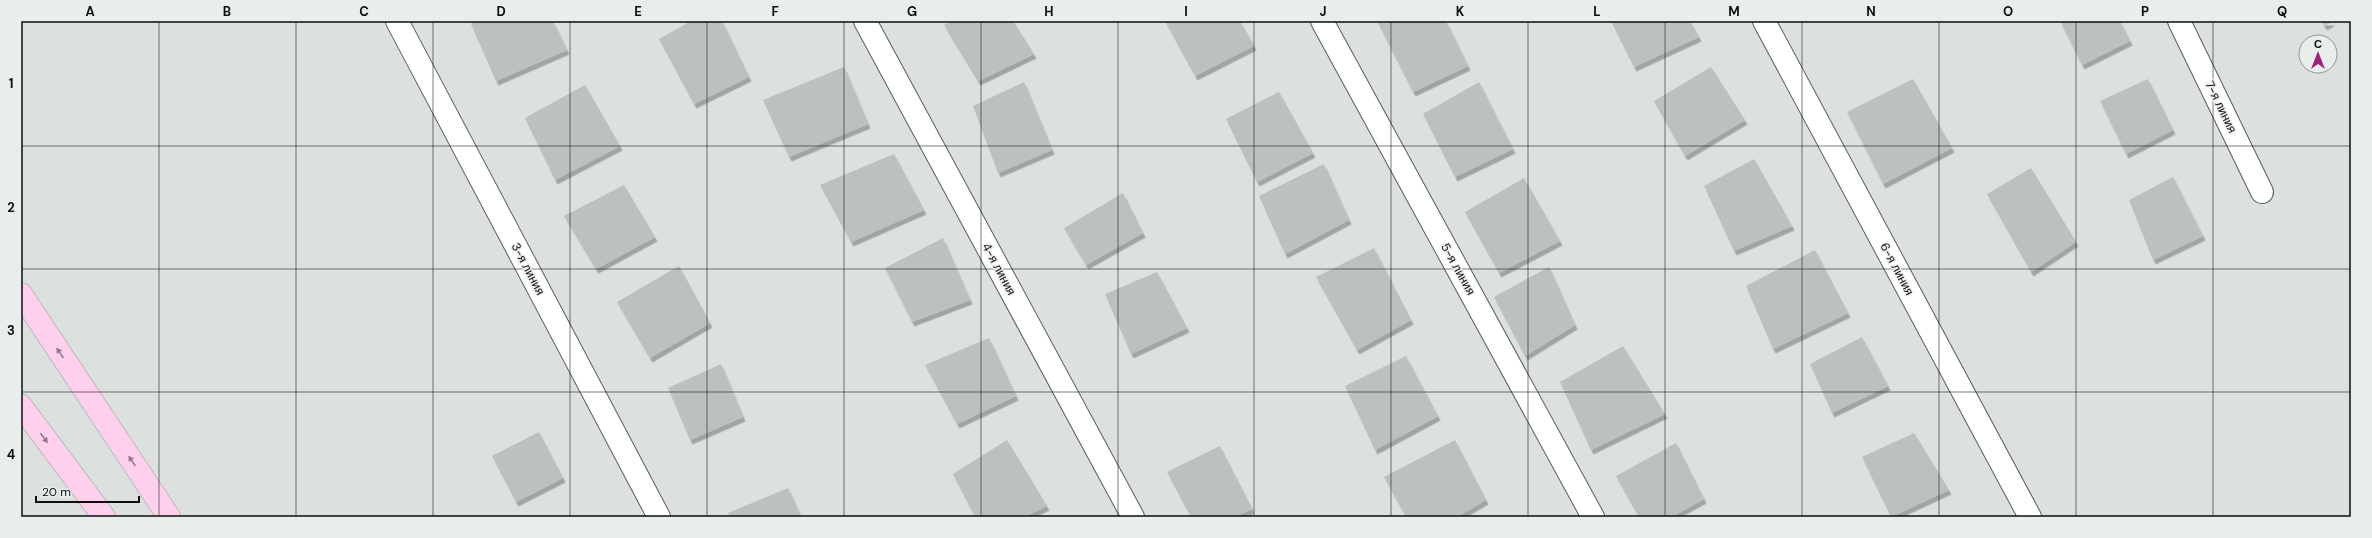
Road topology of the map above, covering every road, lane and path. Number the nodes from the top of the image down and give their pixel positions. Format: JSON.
{"nodes":[{"id":1,"x":397,"y":21,"type":"edge"},
{"id":2,"x":865,"y":21,"type":"edge"},
{"id":3,"x":1322,"y":21,"type":"edge"},
{"id":4,"x":1764,"y":21,"type":"edge"},
{"id":5,"x":2179,"y":21,"type":"edge"},
{"id":6,"x":2262,"y":192,"type":"dead end"},
{"id":7,"x":21,"y":294,"type":"edge"},
{"id":8,"x":21,"y":406,"type":"edge"},
{"id":9,"x":104,"y":517,"type":"edge"},
{"id":10,"x":169,"y":517,"type":"edge"},
{"id":11,"x":659,"y":517,"type":"edge"},
{"id":12,"x":1133,"y":517,"type":"edge"},
{"id":13,"x":1593,"y":517,"type":"edge"},
{"id":14,"x":2030,"y":517,"type":"edge"}],
"edges":[{"from":1,"to":11,"type":"street","name":"3-я линия"},
{"from":2,"to":12,"type":"street","name":"4-я линия"},
{"from":3,"to":13,"type":"street","name":"5-я линия"},
{"from":4,"to":14,"type":"street","name":"6-я линия"},
{"from":5,"to":6,"type":"street","name":"7-я линия"},
{"from":10,"to":7,"type":"main road","one_way":true},
{"from":8,"to":9,"type":"main road","one_way":true}]}
